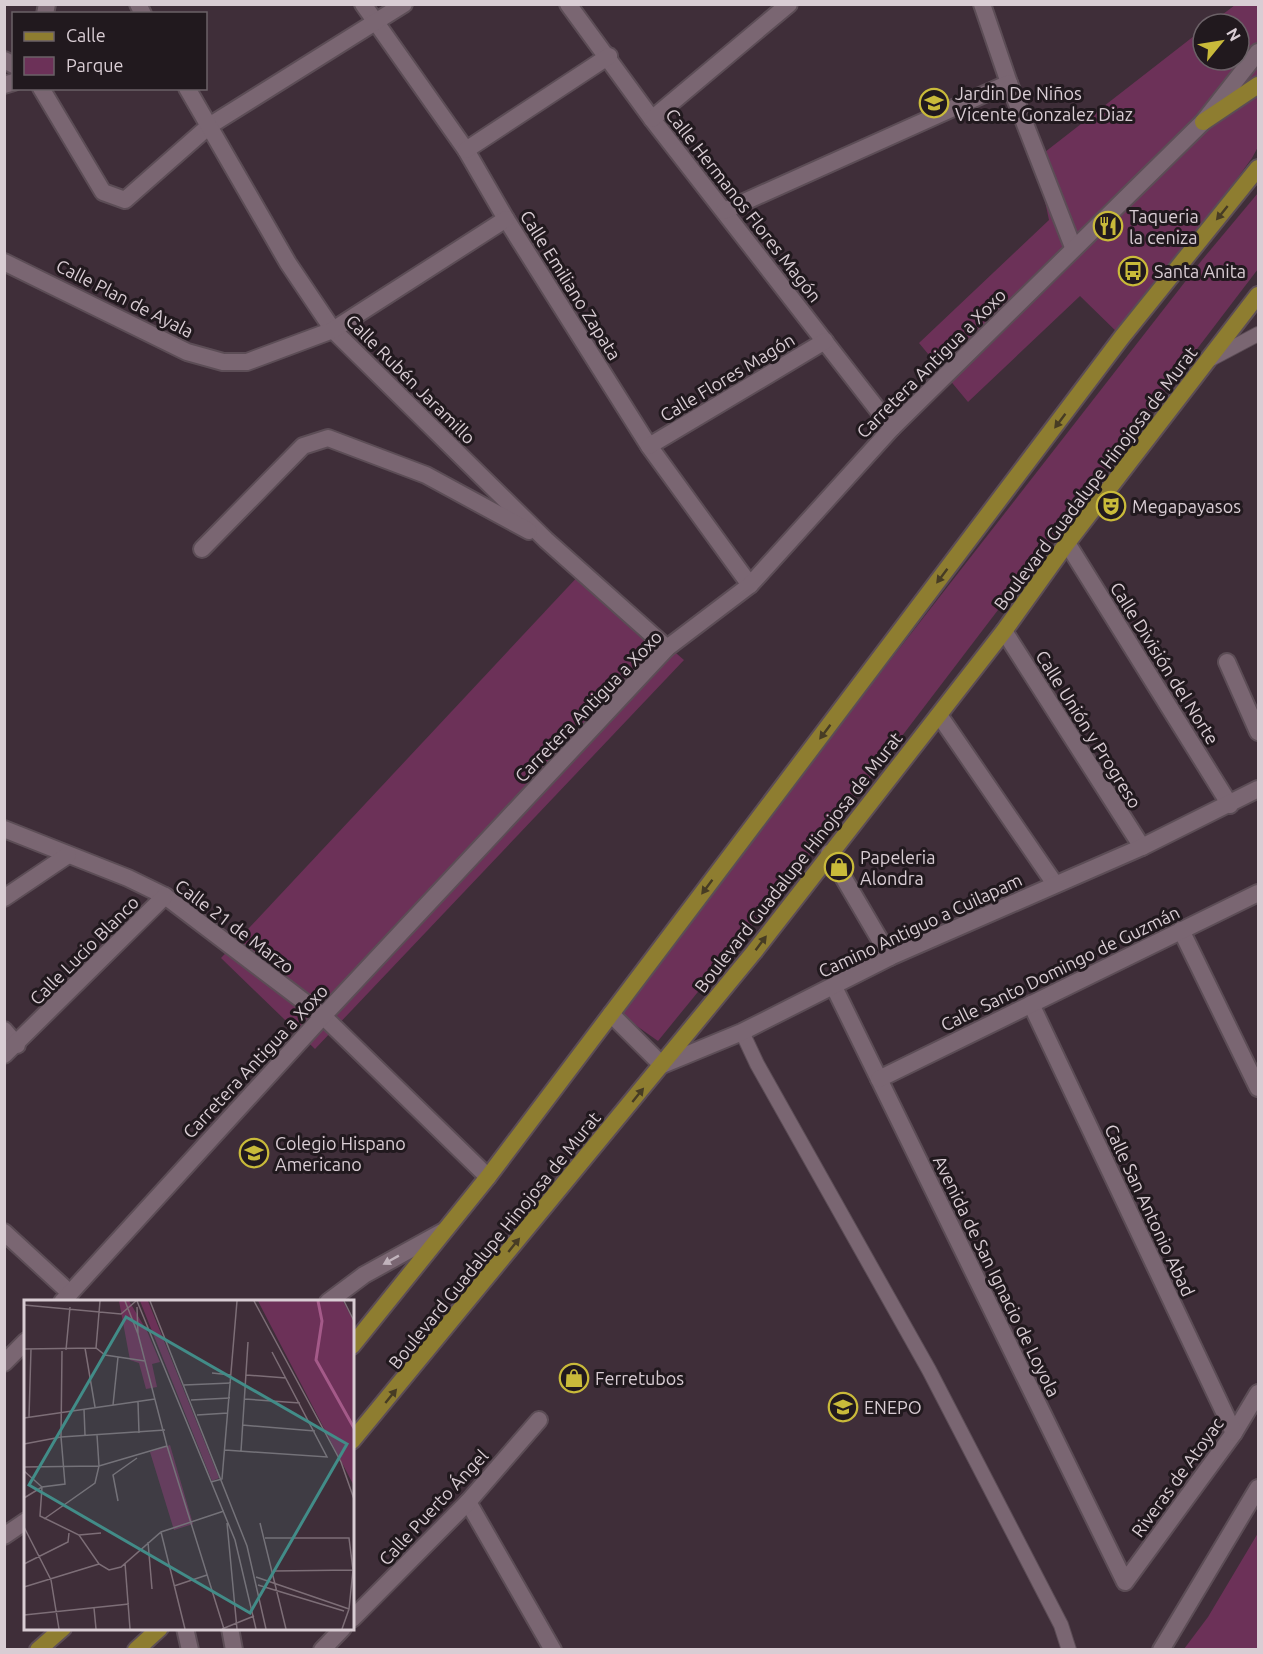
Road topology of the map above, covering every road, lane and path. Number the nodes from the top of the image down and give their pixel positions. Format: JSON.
{"nodes":[{"id":1,"x":363,"y":4,"type":"edge"},
{"id":2,"x":404,"y":4,"type":"edge"},
{"id":3,"x":568,"y":4,"type":"edge"},
{"id":4,"x":789,"y":4,"type":"edge"},
{"id":5,"x":982,"y":4,"type":"edge"},
{"id":6,"x":376,"y":22,"type":"junction"},
{"id":7,"x":1258,"y":52,"type":"edge"},
{"id":8,"x":609,"y":56,"type":"junction"},
{"id":9,"x":1009,"y":83,"type":"junction"},
{"id":10,"x":1258,"y":85,"type":"edge"},
{"id":11,"x":42,"y":90,"type":"edge"},
{"id":12,"x":188,"y":90,"type":"edge"},
{"id":13,"x":652,"y":119,"type":"junction"},
{"id":14,"x":1203,"y":122,"type":"junction"},
{"id":15,"x":209,"y":126,"type":"junction"},
{"id":16,"x":466,"y":150,"type":"junction"},
{"id":17,"x":1258,"y":168,"type":"edge"},
{"id":18,"x":724,"y":211,"type":"junction"},
{"id":19,"x":506,"y":219,"type":"junction"},
{"id":20,"x":1073,"y":247,"type":"junction"},
{"id":21,"x":4,"y":262,"type":"edge"},
{"id":22,"x":1258,"y":295,"type":"edge"},
{"id":23,"x":333,"y":330,"type":"junction"},
{"id":24,"x":1258,"y":334,"type":"edge"},
{"id":25,"x":825,"y":341,"type":"junction"},
{"id":26,"x":1207,"y":361,"type":"junction"},
{"id":27,"x":892,"y":428,"type":"junction"},
{"id":28,"x":649,"y":446,"type":"junction"},
{"id":29,"x":546,"y":540,"type":"junction"},
{"id":30,"x":1067,"y":543,"type":"junction"},
{"id":31,"x":202,"y":549,"type":"dead end"},
{"id":32,"x":750,"y":585,"type":"junction"},
{"id":33,"x":1004,"y":631,"type":"junction"},
{"id":34,"x":667,"y":648,"type":"junction"},
{"id":35,"x":1227,"y":662,"type":"dead end"},
{"id":36,"x":939,"y":715,"type":"junction"},
{"id":37,"x":1258,"y":732,"type":"edge"},
{"id":38,"x":1258,"y":789,"type":"edge"},
{"id":39,"x":1230,"y":805,"type":"junction"},
{"id":40,"x":4,"y":829,"type":"edge"},
{"id":41,"x":1142,"y":847,"type":"junction"},
{"id":42,"x":829,"y":853,"type":"junction"},
{"id":43,"x":68,"y":855,"type":"junction"},
{"id":44,"x":1055,"y":884,"type":"junction"},
{"id":45,"x":1258,"y":893,"type":"edge"},
{"id":46,"x":165,"y":896,"type":"junction"},
{"id":47,"x":4,"y":898,"type":"edge"},
{"id":48,"x":1181,"y":930,"type":"junction"},
{"id":49,"x":890,"y":957,"type":"junction"},
{"id":50,"x":834,"y":987,"type":"junction"},
{"id":51,"x":1031,"y":1004,"type":"junction"},
{"id":52,"x":611,"y":1014,"type":"junction"},
{"id":53,"x":323,"y":1016,"type":"junction"},
{"id":54,"x":4,"y":1030,"type":"edge"},
{"id":55,"x":742,"y":1032,"type":"junction"},
{"id":56,"x":11,"y":1050,"type":"edge"},
{"id":57,"x":662,"y":1065,"type":"junction"},
{"id":58,"x":879,"y":1079,"type":"junction"},
{"id":59,"x":1258,"y":1088,"type":"edge"},
{"id":60,"x":488,"y":1177,"type":"junction"},
{"id":61,"x":4,"y":1232,"type":"edge"},
{"id":62,"x":442,"y":1232,"type":"junction"},
{"id":63,"x":66,"y":1297,"type":"edge"},
{"id":64,"x":331,"y":1300,"type":"edge"},
{"id":65,"x":24,"y":1343,"type":"edge"},
{"id":66,"x":354,"y":1343,"type":"edge"},
{"id":67,"x":4,"y":1363,"type":"edge"},
{"id":68,"x":1258,"y":1393,"type":"edge"},
{"id":69,"x":539,"y":1420,"type":"dead end"},
{"id":70,"x":1234,"y":1433,"type":"junction"},
{"id":71,"x":354,"y":1438,"type":"edge"},
{"id":72,"x":1258,"y":1488,"type":"edge"},
{"id":73,"x":468,"y":1502,"type":"junction"},
{"id":74,"x":24,"y":1522,"type":"edge"},
{"id":75,"x":4,"y":1536,"type":"edge"},
{"id":76,"x":1125,"y":1582,"type":"joint"},
{"id":77,"x":354,"y":1617,"type":"edge"},
{"id":78,"x":62,"y":1630,"type":"edge"},
{"id":79,"x":159,"y":1630,"type":"edge"},
{"id":80,"x":185,"y":1630,"type":"edge"},
{"id":81,"x":230,"y":1630,"type":"edge"},
{"id":82,"x":342,"y":1630,"type":"edge"},
{"id":83,"x":38,"y":1650,"type":"edge"},
{"id":84,"x":136,"y":1650,"type":"edge"},
{"id":85,"x":190,"y":1650,"type":"edge"},
{"id":86,"x":234,"y":1650,"type":"edge"},
{"id":87,"x":322,"y":1650,"type":"edge"},
{"id":88,"x":553,"y":1650,"type":"edge"},
{"id":89,"x":1069,"y":1650,"type":"edge"},
{"id":90,"x":1161,"y":1650,"type":"edge"}],
"edges":[{"from":1,"to":6,"type":"street","name":"Calle Emiliano Zapata"},
{"from":2,"to":6,"type":"street"},
{"from":3,"to":8,"type":"street","name":"Calle Hermanos Flores Magón"},
{"from":4,"to":13,"type":"street"},
{"from":5,"to":9,"type":"street"},
{"from":6,"to":15,"type":"street"},
{"from":6,"to":16,"type":"street","name":"Calle Emiliano Zapata"},
{"from":7,"to":14,"type":"street","name":"Carretera Antigua a Xoxo"},
{"from":8,"to":13,"type":"street","name":"Calle Hermanos Flores Magón"},
{"from":8,"to":16,"type":"street"},
{"from":9,"to":18,"type":"street"},
{"from":9,"to":20,"type":"street"},
{"from":10,"to":14,"type":"main road"},
{"from":11,"to":15,"type":"street"},
{"from":12,"to":15,"type":"street","name":"Calle Rubén Jaramillo"},
{"from":13,"to":18,"type":"street","name":"Calle Hermanos Flores Magón"},
{"from":14,"to":20,"type":"street","name":"Carretera Antigua a Xoxo"},
{"from":15,"to":23,"type":"street","name":"Calle Rubén Jaramillo"},
{"from":16,"to":19,"type":"street","name":"Calle Emiliano Zapata"},
{"from":17,"to":52,"type":"main road","one_way":true},
{"from":18,"to":25,"type":"street","name":"Calle Hermanos Flores Magón"},
{"from":19,"to":23,"type":"street","name":"Calle Plan de Ayala"},
{"from":19,"to":28,"type":"street","name":"Calle Emiliano Zapata"},
{"from":20,"to":27,"type":"street","name":"Carretera Antigua a Xoxo"},
{"from":21,"to":23,"type":"street","name":"Calle Plan de Ayala"},
{"from":22,"to":26,"type":"main road","name":"Boulevard Guadalupe Hinojosa de Murat"},
{"from":23,"to":29,"type":"street","name":"Calle Rubén Jaramillo"},
{"from":24,"to":26,"type":"lane"},
{"from":25,"to":27,"type":"street","name":"Calle Hermanos Flores Magón"},
{"from":25,"to":28,"type":"street","name":"Calle Flores Magón"},
{"from":26,"to":30,"type":"main road","name":"Boulevard Guadalupe Hinojosa de Murat"},
{"from":27,"to":32,"type":"street","name":"Carretera Antigua a Xoxo"},
{"from":28,"to":32,"type":"street","name":"Calle Emiliano Zapata"},
{"from":29,"to":31,"type":"street"},
{"from":29,"to":34,"type":"street","name":"Calle Rubén Jaramillo"},
{"from":30,"to":33,"type":"main road","name":"Boulevard Guadalupe Hinojosa de Murat"},
{"from":30,"to":39,"type":"street","name":"Calle División del Norte"},
{"from":32,"to":34,"type":"street","name":"Carretera Antigua a Xoxo"},
{"from":33,"to":36,"type":"main road","name":"Boulevard Guadalupe Hinojosa de Murat"},
{"from":33,"to":41,"type":"street","name":"Calle Unión y Progreso"},
{"from":34,"to":53,"type":"street","name":"Carretera Antigua a Xoxo"},
{"from":35,"to":37,"type":"street"},
{"from":36,"to":42,"type":"main road","name":"Boulevard Guadalupe Hinojosa de Murat"},
{"from":36,"to":44,"type":"street"},
{"from":38,"to":39,"type":"street","name":"Camino Antiguo a Cuilapam"},
{"from":39,"to":41,"type":"street","name":"Camino Antiguo a Cuilapam"},
{"from":40,"to":43,"type":"street","name":"Calle 21 de Marzo"},
{"from":41,"to":44,"type":"street","name":"Camino Antiguo a Cuilapam"},
{"from":42,"to":49,"type":"street"},
{"from":57,"to":42,"type":"main road","name":"Boulevard Guadalupe Hinojosa de Murat","one_way":true},
{"from":43,"to":46,"type":"street","name":"Calle 21 de Marzo"},
{"from":43,"to":47,"type":"street"},
{"from":44,"to":49,"type":"street","name":"Camino Antiguo a Cuilapam"},
{"from":45,"to":48,"type":"street","name":"Calle Santo Domingo de Guzmán"},
{"from":46,"to":53,"type":"street","name":"Calle 21 de Marzo"},
{"from":46,"to":56,"type":"street","name":"Calle Lucio Blanco"},
{"from":48,"to":51,"type":"street","name":"Calle Santo Domingo de Guzmán"},
{"from":48,"to":59,"type":"street"},
{"from":49,"to":50,"type":"street","name":"Camino Antiguo a Cuilapam"},
{"from":50,"to":55,"type":"street","name":"Camino Antiguo a Cuilapam"},
{"from":50,"to":58,"type":"street","name":"Avenida de San Ignacio de Loyola"},
{"from":51,"to":58,"type":"street","name":"Calle Santo Domingo de Guzmán"},
{"from":51,"to":70,"type":"street","name":"Calle San Antonio Abad"},
{"from":52,"to":57,"type":"street"},
{"from":52,"to":60,"type":"main road"},
{"from":53,"to":60,"type":"street","name":"Calle 21 de Marzo"},
{"from":53,"to":63,"type":"street","name":"Carretera Antigua a Xoxo"},
{"from":54,"to":56,"type":"street"},
{"from":55,"to":57,"type":"street","name":"Camino Antiguo a Cuilapam"},
{"from":55,"to":89,"type":"lane"},
{"from":71,"to":57,"type":"main road","name":"Boulevard Guadalupe Hinojosa de Murat","one_way":true},
{"from":58,"to":76,"type":"street","name":"Avenida de San Ignacio de Loyola"},
{"from":60,"to":62,"type":"main road"},
{"from":61,"to":63,"type":"street"},
{"from":62,"to":64,"type":"street","one_way":true},
{"from":62,"to":66,"type":"main road"},
{"from":65,"to":67,"type":"street"},
{"from":68,"to":70,"type":"street","name":"Riveras de Atoyac"},
{"from":69,"to":73,"type":"street","name":"Calle Puerto Ángel"},
{"from":70,"to":76,"type":"street","name":"Riveras de Atoyac"},
{"from":72,"to":90,"type":"street"},
{"from":73,"to":77,"type":"street","name":"Calle Puerto Ángel"},
{"from":73,"to":88,"type":"street"},
{"from":74,"to":75,"type":"street"},
{"from":78,"to":83,"type":"main road"},
{"from":79,"to":84,"type":"main road"},
{"from":80,"to":85,"type":"street"},
{"from":81,"to":86,"type":"street"},
{"from":82,"to":87,"type":"street"}]}
